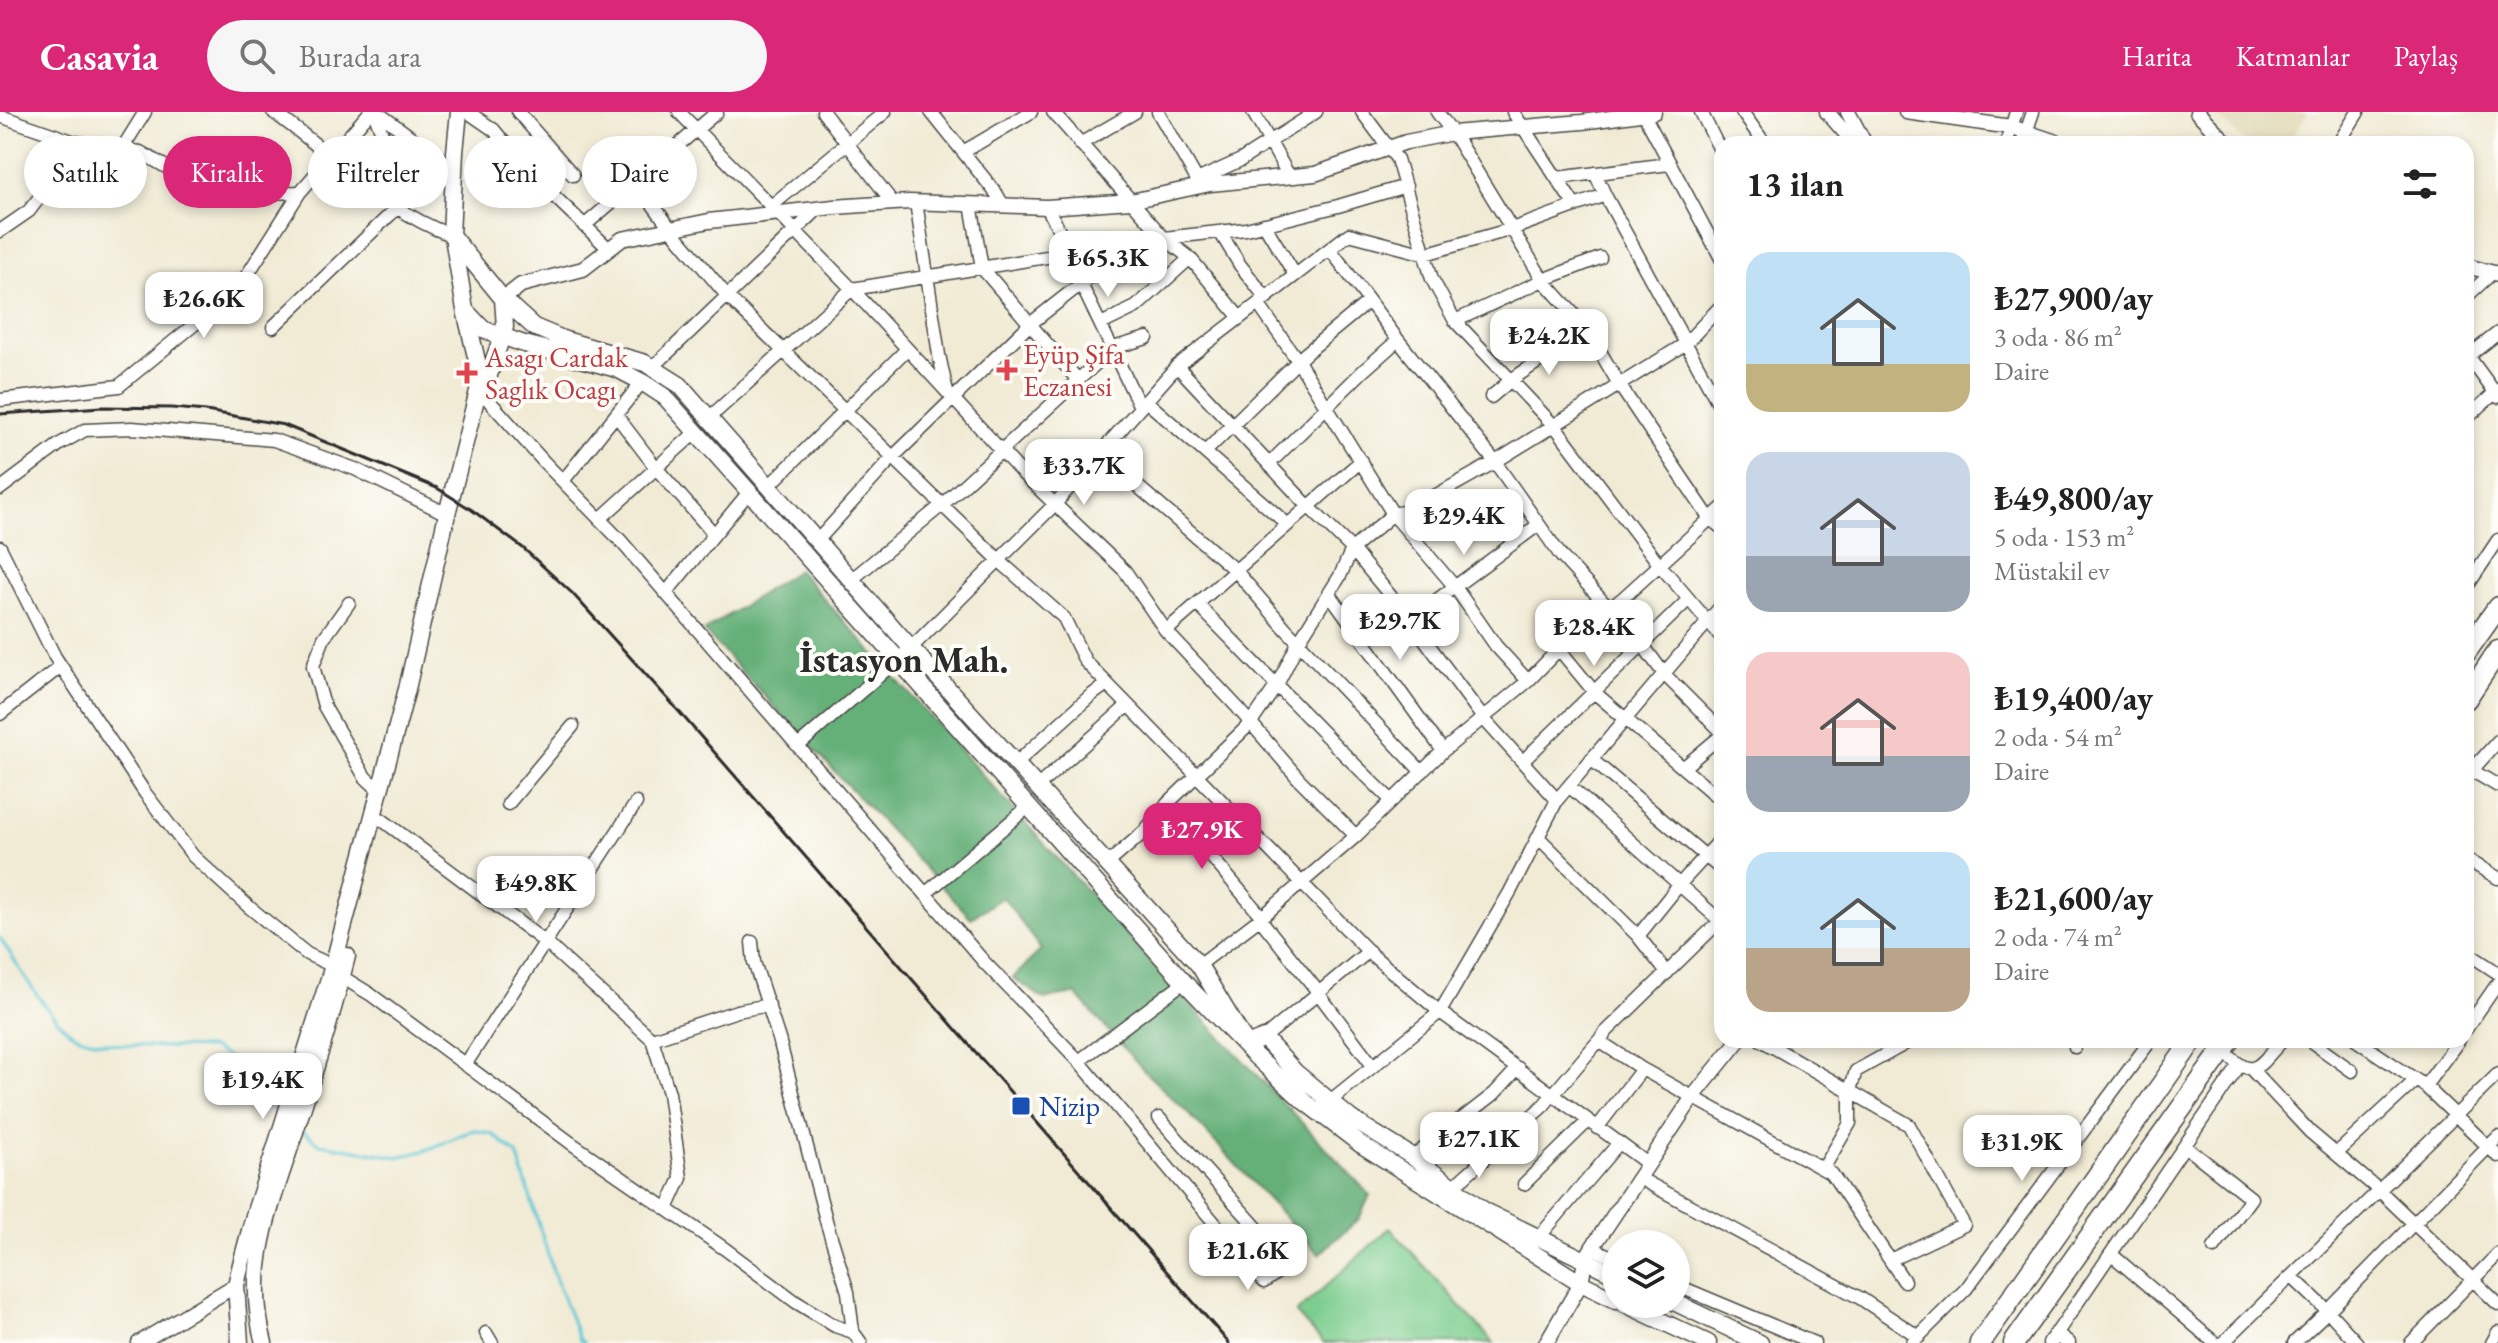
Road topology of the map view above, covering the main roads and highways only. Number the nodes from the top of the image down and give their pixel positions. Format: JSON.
{"nodes":[{"id":1,"x":459,"y":112,"type":"edge"},
{"id":2,"x":452,"y":236,"type":"junction"},
{"id":3,"x":503,"y":299,"type":"junction"},
{"id":4,"x":465,"y":310,"type":"junction"},
{"id":5,"x":502,"y":336,"type":"junction"},
{"id":6,"x":647,"y":375,"type":"junction"},
{"id":7,"x":2498,"y":607,"type":"edge"},
{"id":8,"x":2474,"y":641,"type":"edge"},
{"id":9,"x":2498,"y":651,"type":"edge"},
{"id":10,"x":2474,"y":687,"type":"edge"},
{"id":11,"x":337,"y":972,"type":"junction"},
{"id":12,"x":2187,"y":1048,"type":"edge"},
{"id":13,"x":2224,"y":1048,"type":"edge"},
{"id":14,"x":280,"y":1156,"type":"junction"},
{"id":15,"x":1602,"y":1264,"type":"edge"},
{"id":16,"x":1602,"y":1293,"type":"edge"},
{"id":17,"x":1690,"y":1310,"type":"edge"},
{"id":18,"x":1655,"y":1318,"type":"edge"},
{"id":19,"x":1985,"y":1336,"type":"edge"},
{"id":20,"x":240,"y":1343,"type":"edge"},
{"id":21,"x":264,"y":1343,"type":"edge"},
{"id":22,"x":1708,"y":1343,"type":"edge"},
{"id":23,"x":1760,"y":1343,"type":"edge"},
{"id":24,"x":1971,"y":1343,"type":"edge"},
{"id":25,"x":2014,"y":1343,"type":"edge"}],
"edges":[{"from":1,"to":2,"type":"main road"},
{"from":2,"to":3,"type":"main road"},
{"from":2,"to":4,"type":"main road"},
{"from":3,"to":5,"type":"main road"},
{"from":3,"to":6,"type":"main road"},
{"from":4,"to":5,"type":"main road"},
{"from":4,"to":11,"type":"main road"},
{"from":5,"to":6,"type":"main road"},
{"from":5,"to":11,"type":"main road"},
{"from":6,"to":15,"type":"main road"},
{"from":6,"to":16,"type":"main road"},
{"from":7,"to":8,"type":"highway"},
{"from":9,"to":10,"type":"highway"},
{"from":11,"to":14,"type":"main road"},
{"from":12,"to":19,"type":"highway"},
{"from":13,"to":25,"type":"highway"},
{"from":14,"to":20,"type":"main road"},
{"from":14,"to":21,"type":"main road"},
{"from":17,"to":23,"type":"main road"},
{"from":18,"to":22,"type":"main road"},
{"from":19,"to":24,"type":"main road"}]}
